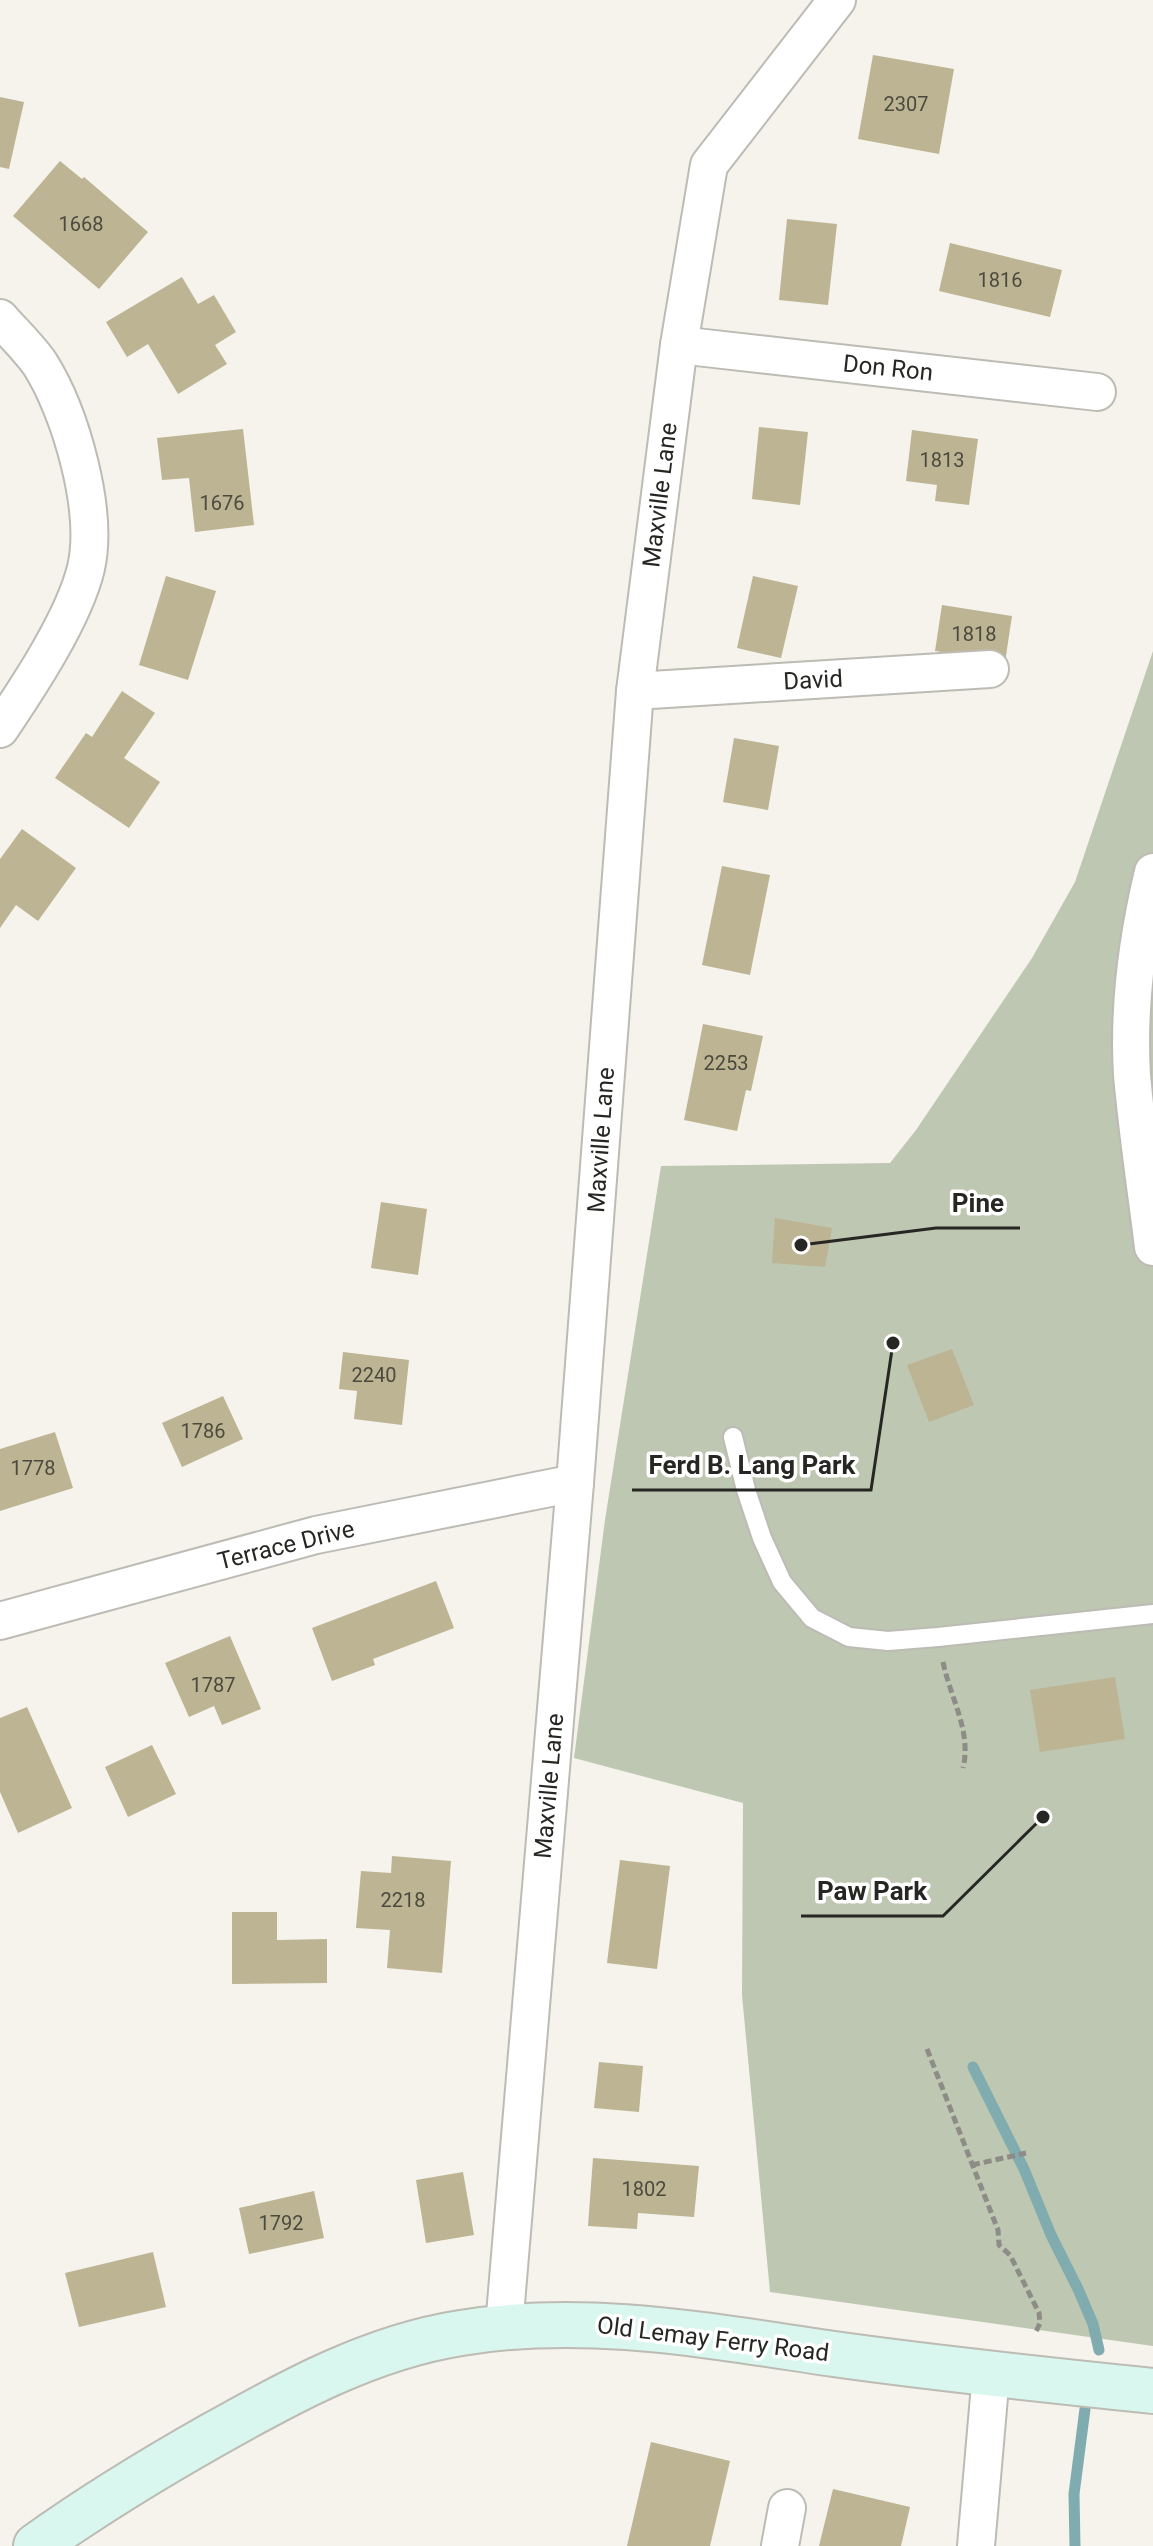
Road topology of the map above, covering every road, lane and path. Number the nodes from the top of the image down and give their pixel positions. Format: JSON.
{"nodes":[{"id":1,"x":837,"y":0,"type":"edge"},
{"id":2,"x":0,"y":318,"type":"edge"},
{"id":3,"x":679,"y":345,"type":"junction"},
{"id":4,"x":1097,"y":392,"type":"dead end"},
{"id":5,"x":990,"y":669,"type":"dead end"},
{"id":6,"x":635,"y":691,"type":"junction"},
{"id":7,"x":0,"y":729,"type":"edge"},
{"id":8,"x":1153,"y":872,"type":"edge"},
{"id":9,"x":1153,"y":1247,"type":"edge"},
{"id":10,"x":733,"y":1437,"type":"dead end"},
{"id":11,"x":575,"y":1483,"type":"junction"},
{"id":12,"x":1153,"y":1614,"type":"edge"},
{"id":13,"x":0,"y":1621,"type":"edge"},
{"id":14,"x":938,"y":1637,"type":"junction"},
{"id":15,"x":963,"y":1768,"type":"dead end"},
{"id":16,"x":927,"y":2049,"type":"dead end"},
{"id":17,"x":1026,"y":2153,"type":"dead end"},
{"id":18,"x":972,"y":2165,"type":"junction"},
{"id":19,"x":504,"y":2327,"type":"junction"},
{"id":20,"x":1035,"y":2334,"type":"dead end"},
{"id":21,"x":991,"y":2374,"type":"junction"},
{"id":22,"x":1153,"y":2391,"type":"edge"},
{"id":23,"x":787,"y":2508,"type":"dead end"},
{"id":24,"x":36,"y":2546,"type":"edge"},
{"id":25,"x":780,"y":2546,"type":"edge"},
{"id":26,"x":976,"y":2546,"type":"edge"}],
"edges":[{"from":1,"to":3,"type":"street","name":"Maxville Lane"},
{"from":2,"to":7,"type":"street"},
{"from":3,"to":4,"type":"street","name":"Don Ron"},
{"from":3,"to":6,"type":"street","name":"Maxville Lane"},
{"from":5,"to":6,"type":"street","name":"David"},
{"from":6,"to":11,"type":"street","name":"Maxville Lane"},
{"from":8,"to":9,"type":"street"},
{"from":10,"to":14,"type":"lane"},
{"from":11,"to":13,"type":"street","name":"Terrace Drive"},
{"from":11,"to":19,"type":"street","name":"Maxville Lane"},
{"from":12,"to":14,"type":"lane"},
{"from":14,"to":15,"type":"path"},
{"from":16,"to":18,"type":"path"},
{"from":17,"to":18,"type":"path"},
{"from":18,"to":20,"type":"path"},
{"from":19,"to":21,"type":"main road","name":"Old Lemay Ferry Road"},
{"from":19,"to":24,"type":"main road","name":"Old Lemay Ferry Road"},
{"from":21,"to":22,"type":"main road","name":"Old Lemay Ferry Road"},
{"from":21,"to":26,"type":"street"},
{"from":23,"to":25,"type":"street"}]}
